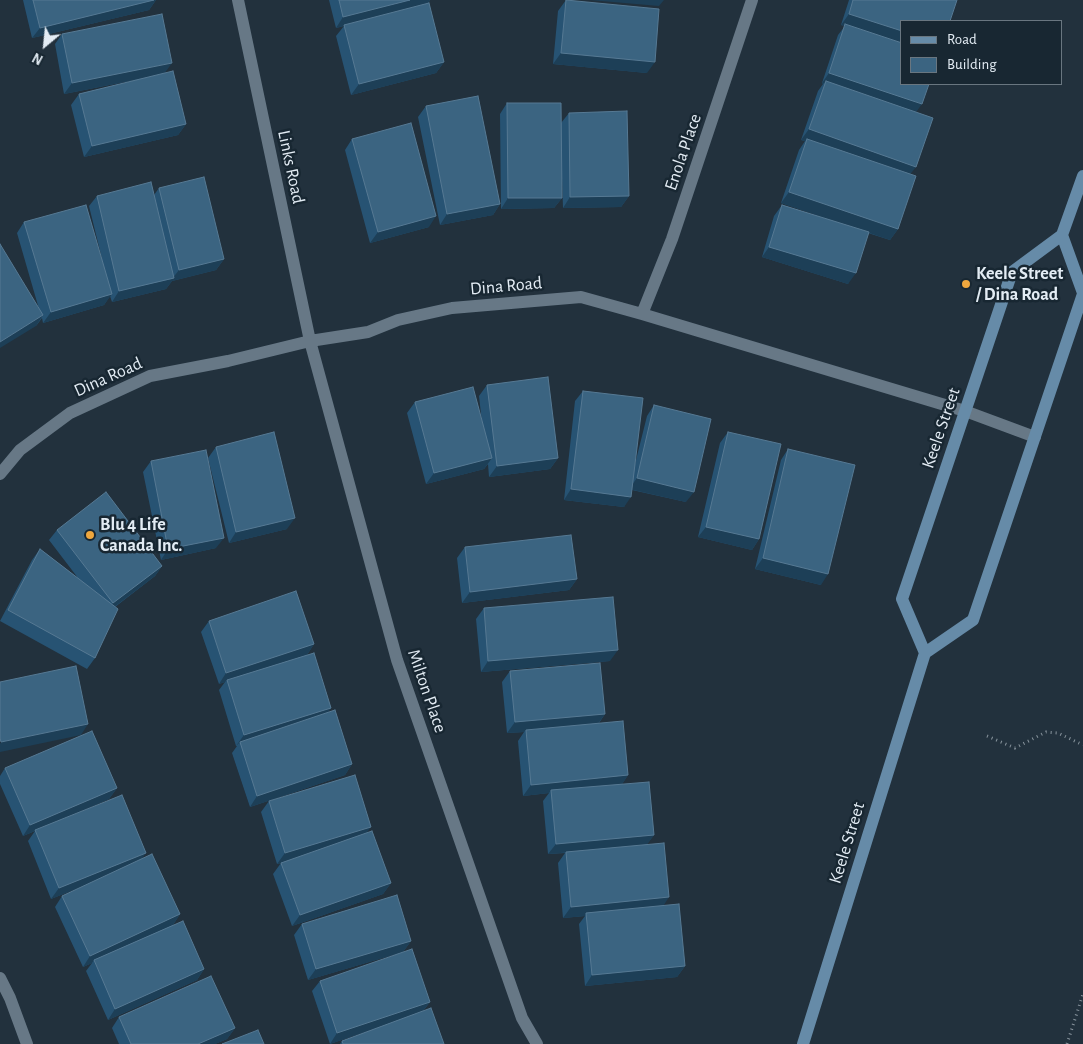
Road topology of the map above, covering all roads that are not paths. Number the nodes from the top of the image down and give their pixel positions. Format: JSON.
{"nodes":[{"id":1,"x":238,"y":0,"type":"edge"},
{"id":2,"x":752,"y":0,"type":"edge"},
{"id":3,"x":1083,"y":176,"type":"edge"},
{"id":4,"x":1062,"y":236,"type":"junction"},
{"id":5,"x":1083,"y":294,"type":"edge"},
{"id":6,"x":642,"y":314,"type":"junction"},
{"id":7,"x":310,"y":341,"type":"junction"},
{"id":8,"x":965,"y":411,"type":"junction"},
{"id":9,"x":1035,"y":437,"type":"junction"},
{"id":10,"x":0,"y":474,"type":"edge"},
{"id":11,"x":925,"y":653,"type":"junction"},
{"id":12,"x":0,"y":978,"type":"edge"},
{"id":13,"x":27,"y":1044,"type":"edge"},
{"id":14,"x":537,"y":1044,"type":"edge"},
{"id":15,"x":802,"y":1044,"type":"edge"}],
"edges":[{"from":1,"to":7,"type":"street","name":"Links Road"},
{"from":2,"to":6,"type":"street","name":"Enola Place"},
{"from":3,"to":4,"type":"main road"},
{"from":4,"to":5,"type":"main road"},
{"from":4,"to":8,"type":"main road","name":"Keele Street"},
{"from":5,"to":9,"type":"main road"},
{"from":6,"to":7,"type":"street","name":"Dina Road"},
{"from":6,"to":8,"type":"street","name":"Dina Road"},
{"from":7,"to":10,"type":"street","name":"Dina Road"},
{"from":7,"to":14,"type":"street","name":"Milton Place"},
{"from":8,"to":9,"type":"street","name":"Dina Road"},
{"from":8,"to":11,"type":"main road","name":"Keele Street"},
{"from":9,"to":11,"type":"main road"},
{"from":11,"to":15,"type":"main road","name":"Keele Street"},
{"from":12,"to":13,"type":"street"}]}
